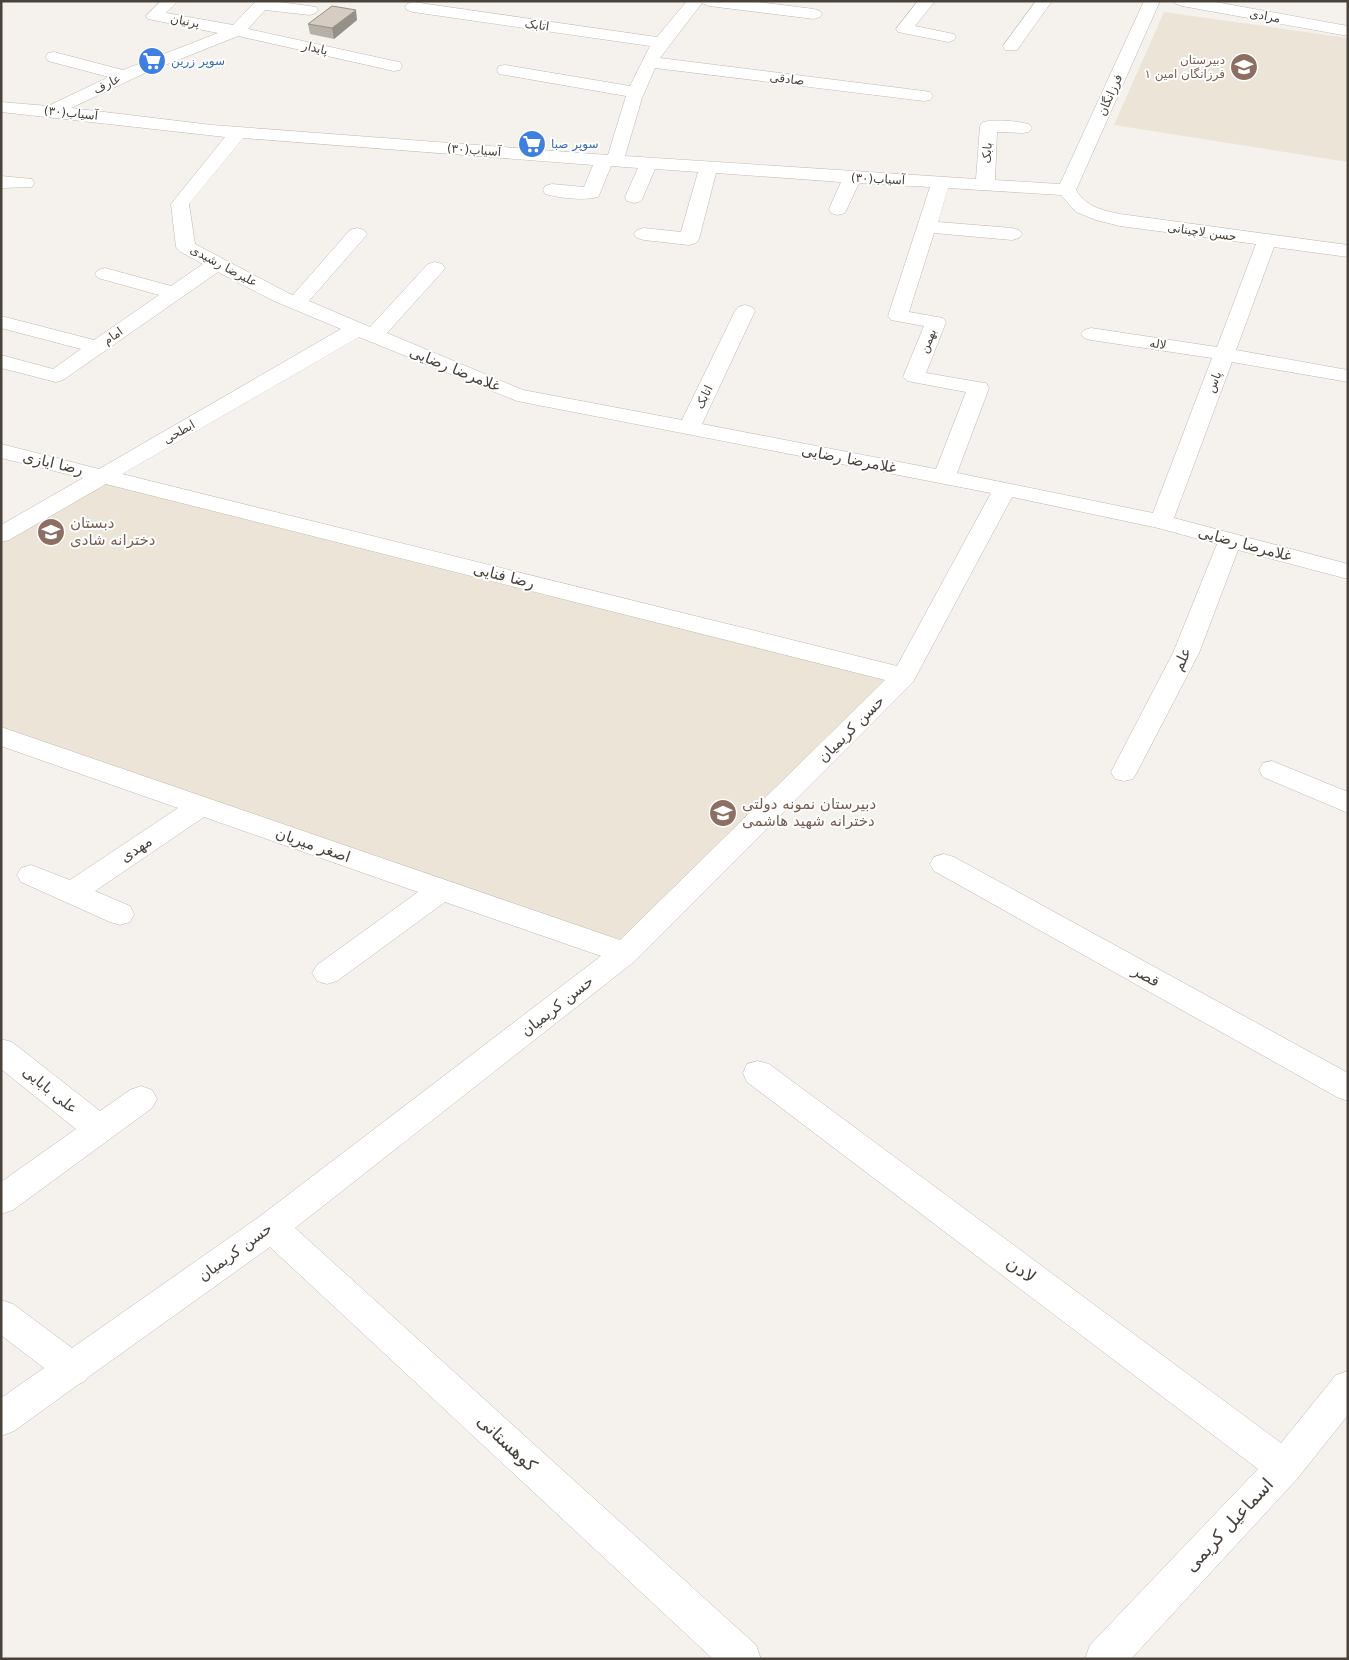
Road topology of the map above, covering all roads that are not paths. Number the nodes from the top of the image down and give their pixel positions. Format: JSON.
{"nodes":[{"id":1,"x":170,"y":1,"type":"edge"},
{"id":2,"x":696,"y":1,"type":"edge"},
{"id":3,"x":709,"y":1,"type":"edge"},
{"id":4,"x":927,"y":1,"type":"edge"},
{"id":5,"x":1044,"y":1,"type":"edge"},
{"id":6,"x":1152,"y":1,"type":"edge"},
{"id":7,"x":1182,"y":1,"type":"edge"},
{"id":8,"x":263,"y":3,"type":"edge"},
{"id":9,"x":1221,"y":5,"type":"edge"},
{"id":10,"x":413,"y":7,"type":"dead end"},
{"id":11,"x":310,"y":10,"type":"dead end"},
{"id":12,"x":814,"y":14,"type":"dead end"},
{"id":13,"x":237,"y":31,"type":"junction"},
{"id":14,"x":1348,"y":31,"type":"edge"},
{"id":15,"x":948,"y":37,"type":"dead end"},
{"id":16,"x":662,"y":43,"type":"junction"},
{"id":17,"x":1010,"y":46,"type":"dead end"},
{"id":18,"x":54,"y":56,"type":"dead end"},
{"id":19,"x":650,"y":62,"type":"junction"},
{"id":20,"x":394,"y":66,"type":"dead end"},
{"id":21,"x":505,"y":70,"type":"dead end"},
{"id":22,"x":124,"y":76,"type":"junction"},
{"id":23,"x":636,"y":92,"type":"junction"},
{"id":24,"x":924,"y":96,"type":"dead end"},
{"id":25,"x":1,"y":107,"type":"edge"},
{"id":26,"x":53,"y":110,"type":"junction"},
{"id":27,"x":1023,"y":128,"type":"dead end"},
{"id":28,"x":238,"y":133,"type":"junction"},
{"id":29,"x":610,"y":160,"type":"junction"},
{"id":30,"x":649,"y":163,"type":"junction"},
{"id":31,"x":709,"y":168,"type":"junction"},
{"id":32,"x":852,"y":177,"type":"junction"},
{"id":33,"x":1,"y":182,"type":"edge"},
{"id":34,"x":941,"y":182,"type":"junction"},
{"id":35,"x":25,"y":183,"type":"dead end"},
{"id":36,"x":985,"y":185,"type":"junction"},
{"id":37,"x":552,"y":190,"type":"dead end"},
{"id":38,"x":1067,"y":190,"type":"junction"},
{"id":39,"x":634,"y":197,"type":"dead end"},
{"id":40,"x":838,"y":209,"type":"dead end"},
{"id":41,"x":927,"y":227,"type":"junction"},
{"id":42,"x":358,"y":234,"type":"dead end"},
{"id":43,"x":644,"y":234,"type":"dead end"},
{"id":44,"x":1012,"y":234,"type":"dead end"},
{"id":45,"x":1267,"y":241,"type":"junction"},
{"id":46,"x":1348,"y":251,"type":"edge"},
{"id":47,"x":217,"y":263,"type":"junction"},
{"id":48,"x":435,"y":268,"type":"dead end"},
{"id":49,"x":105,"y":274,"type":"dead end"},
{"id":50,"x":175,"y":293,"type":"junction"},
{"id":51,"x":297,"y":303,"type":"junction"},
{"id":52,"x":745,"y":311,"type":"dead end"},
{"id":53,"x":1,"y":322,"type":"edge"},
{"id":54,"x":365,"y":332,"type":"junction"},
{"id":55,"x":1091,"y":334,"type":"dead end"},
{"id":56,"x":98,"y":347,"type":"junction"},
{"id":57,"x":1224,"y":354,"type":"junction"},
{"id":58,"x":1,"y":361,"type":"edge"},
{"id":59,"x":1348,"y":376,"type":"edge"},
{"id":60,"x":689,"y":428,"type":"junction"},
{"id":61,"x":1,"y":451,"type":"edge"},
{"id":62,"x":104,"y":476,"type":"junction"},
{"id":63,"x":944,"y":477,"type":"junction"},
{"id":64,"x":1005,"y":489,"type":"junction"},
{"id":65,"x":1161,"y":522,"type":"junction"},
{"id":66,"x":1,"y":535,"type":"edge"},
{"id":67,"x":1230,"y":541,"type":"junction"},
{"id":68,"x":1348,"y":572,"type":"edge"},
{"id":69,"x":904,"y":676,"type":"junction"},
{"id":70,"x":1,"y":736,"type":"edge"},
{"id":71,"x":1272,"y":770,"type":"dead end"},
{"id":72,"x":1124,"y":772,"type":"dead end"},
{"id":73,"x":1348,"y":803,"type":"edge"},
{"id":74,"x":200,"y":806,"type":"junction"},
{"id":75,"x":944,"y":864,"type":"dead end"},
{"id":76,"x":31,"y":875,"type":"dead end"},
{"id":77,"x":441,"y":890,"type":"junction"},
{"id":78,"x":72,"y":893,"type":"junction"},
{"id":79,"x":120,"y":914,"type":"dead end"},
{"id":80,"x":625,"y":953,"type":"junction"},
{"id":81,"x":327,"y":973,"type":"dead end"},
{"id":82,"x":1,"y":1050,"type":"edge"},
{"id":83,"x":758,"y":1073,"type":"dead end"},
{"id":84,"x":1348,"y":1088,"type":"edge"},
{"id":85,"x":141,"y":1099,"type":"dead end"},
{"id":86,"x":99,"y":1129,"type":"junction"},
{"id":87,"x":1,"y":1200,"type":"edge"},
{"id":88,"x":271,"y":1226,"type":"junction"},
{"id":89,"x":1,"y":1315,"type":"edge"},
{"id":90,"x":73,"y":1370,"type":"junction"},
{"id":91,"x":1346,"y":1393,"type":"edge"},
{"id":92,"x":1,"y":1419,"type":"edge"},
{"id":93,"x":1284,"y":1467,"type":"junction"},
{"id":94,"x":742,"y":1659,"type":"edge"},
{"id":95,"x":1104,"y":1659,"type":"edge"}],
"edges":[{"from":1,"to":13,"type":"street","name":"پرنیان"},
{"from":2,"to":16,"type":"street"},
{"from":3,"to":12,"type":"street"},
{"from":4,"to":15,"type":"street"},
{"from":5,"to":17,"type":"street"},
{"from":6,"to":38,"type":"street","name":"فرزانگان"},
{"from":7,"to":9,"type":"street","name":"مرادی"},
{"from":8,"to":11,"type":"street"},
{"from":8,"to":13,"type":"street","name":"عارف"},
{"from":9,"to":14,"type":"street","name":"مرادی"},
{"from":10,"to":16,"type":"street","name":"اتابک"},
{"from":13,"to":20,"type":"street","name":"پایدار"},
{"from":13,"to":22,"type":"street","name":"عارف"},
{"from":16,"to":19,"type":"street"},
{"from":18,"to":22,"type":"street"},
{"from":19,"to":23,"type":"street"},
{"from":19,"to":24,"type":"street","name":"صادقی"},
{"from":21,"to":23,"type":"street"},
{"from":22,"to":26,"type":"street","name":"عارف"},
{"from":23,"to":29,"type":"street"},
{"from":25,"to":26,"type":"street","name":"آسیاب(۳۰)"},
{"from":26,"to":28,"type":"street","name":"آسیاب(۳۰)"},
{"from":27,"to":36,"type":"street","name":"بابک"},
{"from":28,"to":29,"type":"street","name":"آسیاب(۳۰)"},
{"from":28,"to":47,"type":"street","name":"علیرضا رشیدی"},
{"from":29,"to":30,"type":"street","name":"آسیاب(۳۰)"},
{"from":29,"to":37,"type":"street"},
{"from":30,"to":31,"type":"street","name":"آسیاب(۳۰)"},
{"from":30,"to":39,"type":"street"},
{"from":31,"to":32,"type":"street","name":"آسیاب(۳۰)"},
{"from":31,"to":43,"type":"street"},
{"from":32,"to":34,"type":"street","name":"آسیاب(۳۰)"},
{"from":32,"to":40,"type":"street"},
{"from":33,"to":35,"type":"street"},
{"from":34,"to":36,"type":"street","name":"آسیاب(۳۰)"},
{"from":34,"to":41,"type":"street","name":"بهمن"},
{"from":36,"to":38,"type":"street","name":"آسیاب(۳۰)"},
{"from":38,"to":45,"type":"street","name":"حسن لاچینانی"},
{"from":41,"to":44,"type":"street"},
{"from":41,"to":63,"type":"street","name":"بهمن"},
{"from":42,"to":51,"type":"street"},
{"from":45,"to":46,"type":"street","name":"حسن لاچینانی"},
{"from":45,"to":57,"type":"street","name":"پاس"},
{"from":47,"to":50,"type":"street","name":"امام"},
{"from":47,"to":51,"type":"street","name":"علیرضا رشیدی"},
{"from":48,"to":54,"type":"street","name":"ابطحی"},
{"from":49,"to":50,"type":"street"},
{"from":50,"to":56,"type":"street","name":"امام"},
{"from":51,"to":54,"type":"street","name":"علیرضا رشیدی"},
{"from":52,"to":60,"type":"street","name":"اتابک"},
{"from":53,"to":56,"type":"street"},
{"from":54,"to":60,"type":"street","name":"غلامرضا رضایی"},
{"from":54,"to":62,"type":"street","name":"ابطحی"},
{"from":55,"to":57,"type":"street","name":"لاله"},
{"from":56,"to":58,"type":"street","name":"امام"},
{"from":57,"to":59,"type":"street","name":"لاله"},
{"from":57,"to":65,"type":"street","name":"پاس"},
{"from":60,"to":63,"type":"street","name":"غلامرضا رضایی"},
{"from":61,"to":62,"type":"street","name":"رضا ایازی"},
{"from":62,"to":66,"type":"street","name":"ابطحی"},
{"from":62,"to":69,"type":"street","name":"رضا فنایی"},
{"from":63,"to":64,"type":"street","name":"غلامرضا رضایی"},
{"from":64,"to":65,"type":"street","name":"غلامرضا رضایی"},
{"from":64,"to":69,"type":"street","name":"حسن کریمیان"},
{"from":65,"to":67,"type":"street","name":"غلامرضا رضایی"},
{"from":67,"to":68,"type":"street","name":"غلامرضا رضایی"},
{"from":67,"to":72,"type":"street","name":"علم"},
{"from":69,"to":80,"type":"street","name":"حسن کریمیان"},
{"from":70,"to":74,"type":"street","name":"اصغر میریان"},
{"from":71,"to":73,"type":"street"},
{"from":74,"to":77,"type":"street","name":"اصغر میریان"},
{"from":74,"to":78,"type":"street","name":"مهدی"},
{"from":75,"to":84,"type":"street","name":"قصر"},
{"from":76,"to":78,"type":"street"},
{"from":77,"to":80,"type":"street","name":"اصغر میریان"},
{"from":77,"to":81,"type":"street"},
{"from":78,"to":79,"type":"street"},
{"from":80,"to":88,"type":"street","name":"حسن کریمیان"},
{"from":82,"to":86,"type":"street","name":"علی بابایی"},
{"from":83,"to":93,"type":"street","name":"لادن"},
{"from":85,"to":86,"type":"street"},
{"from":86,"to":87,"type":"street"},
{"from":88,"to":90,"type":"street","name":"حسن کریمیان"},
{"from":88,"to":94,"type":"street","name":"کوهستانی"},
{"from":89,"to":90,"type":"street"},
{"from":90,"to":92,"type":"street","name":"حسن کریمیان"},
{"from":91,"to":93,"type":"street","name":"اسماعیل کریمی"},
{"from":93,"to":95,"type":"street","name":"اسماعیل کریمی"}]}
